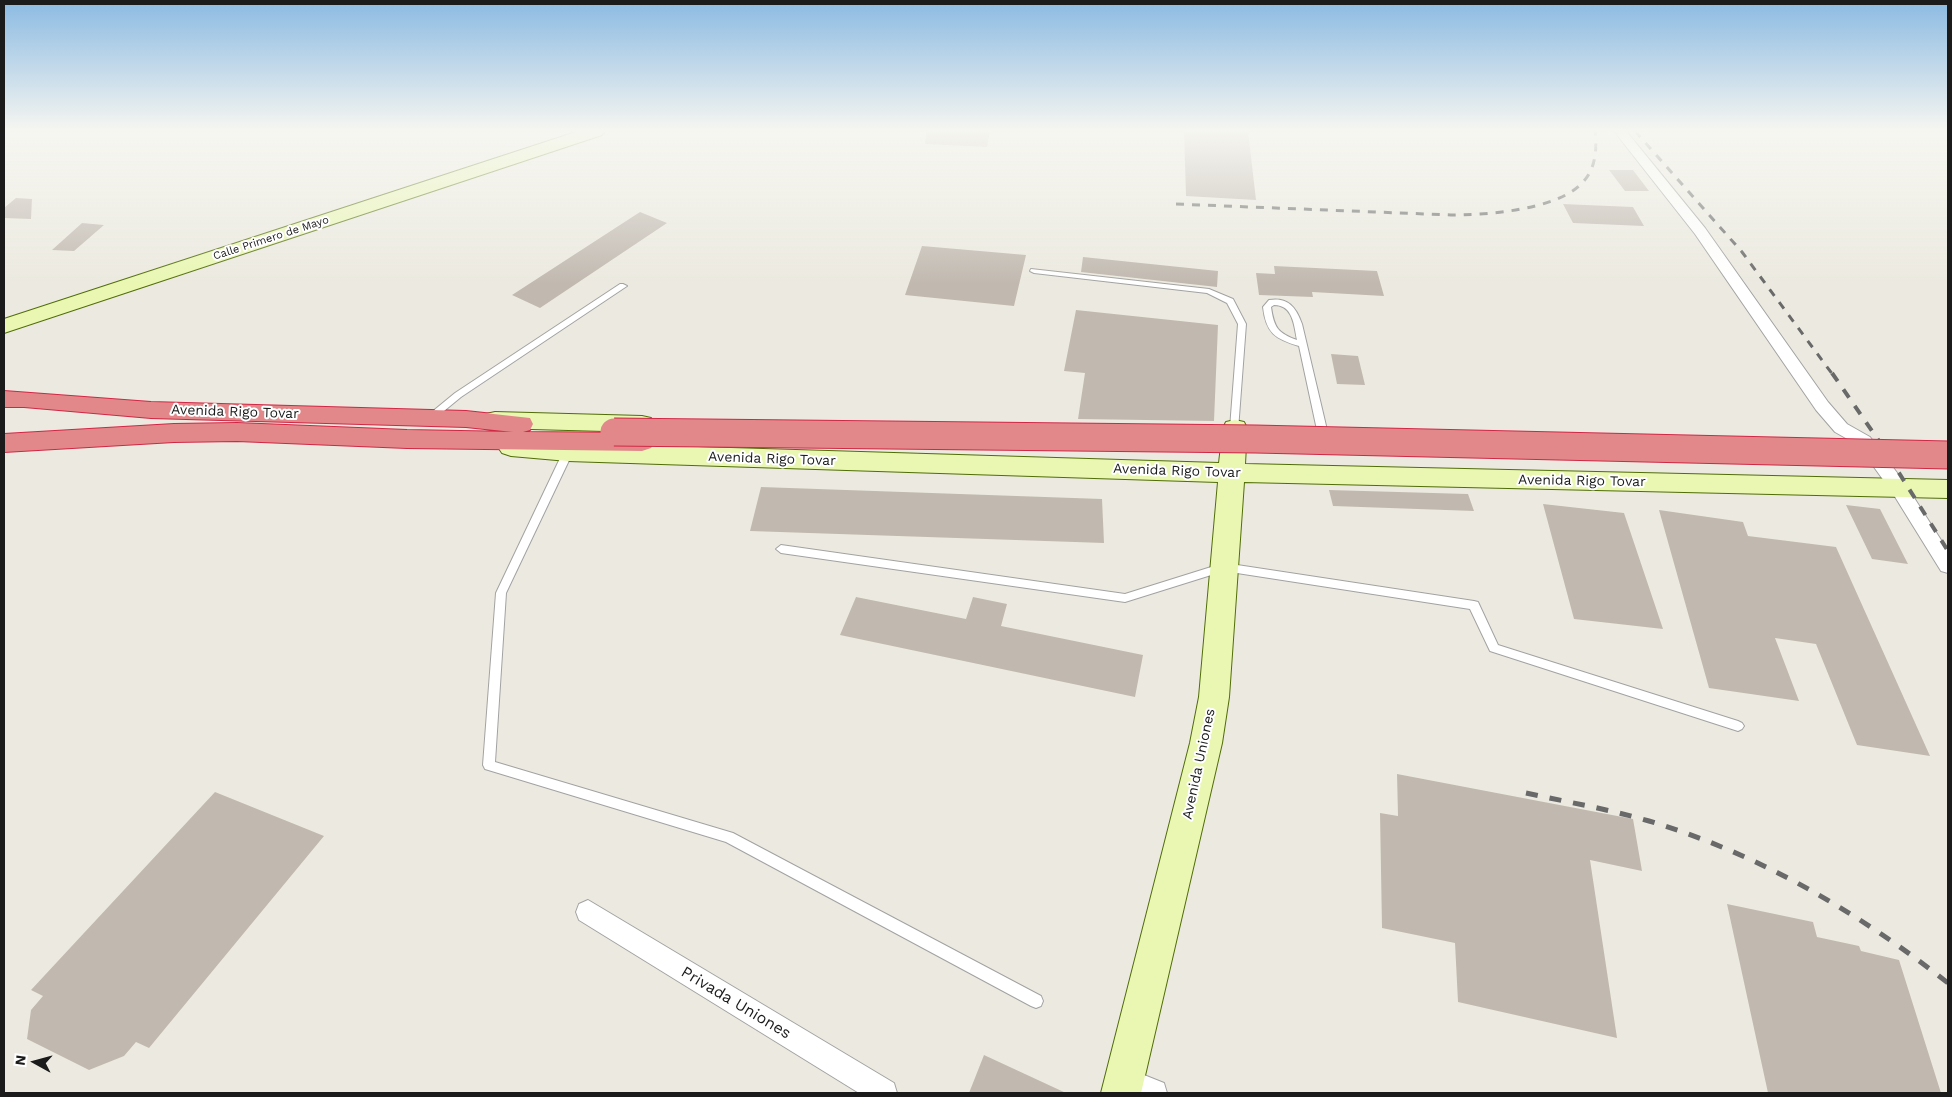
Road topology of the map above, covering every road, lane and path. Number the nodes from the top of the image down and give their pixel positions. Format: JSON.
{"nodes":[{"id":1,"x":438,"y":182,"type":"edge"},
{"id":2,"x":1663,"y":182,"type":"edge"},
{"id":3,"x":1034,"y":271,"type":"dead end"},
{"id":4,"x":623,"y":286,"type":"dead end"},
{"id":5,"x":4,"y":326,"type":"edge"},
{"id":6,"x":1302,"y":344,"type":"junction"},
{"id":7,"x":4,"y":400,"type":"edge"},
{"id":8,"x":430,"y":418,"type":"junction"},
{"id":9,"x":466,"y":419,"type":"junction"},
{"id":10,"x":1174,"y":428,"type":"junction"},
{"id":11,"x":1235,"y":428,"type":"junction"},
{"id":12,"x":1322,"y":430,"type":"junction"},
{"id":13,"x":407,"y":439,"type":"junction"},
{"id":14,"x":1784,"y":439,"type":"junction"},
{"id":15,"x":1864,"y":441,"type":"junction"},
{"id":16,"x":4,"y":443,"type":"edge"},
{"id":17,"x":1948,"y":444,"type":"edge"},
{"id":18,"x":568,"y":452,"type":"junction"},
{"id":19,"x":1948,"y":455,"type":"edge"},
{"id":20,"x":1948,"y":471,"type":"edge"},
{"id":21,"x":1188,"y":472,"type":"junction"},
{"id":22,"x":1232,"y":473,"type":"junction"},
{"id":23,"x":1816,"y":487,"type":"junction"},
{"id":24,"x":1898,"y":487,"type":"junction"},
{"id":25,"x":1948,"y":489,"type":"edge"},
{"id":26,"x":781,"y":549,"type":"dead end"},
{"id":27,"x":1948,"y":566,"type":"edge"},
{"id":28,"x":1224,"y":567,"type":"junction"},
{"id":29,"x":1738,"y":726,"type":"dead end"},
{"id":30,"x":588,"y":912,"type":"dead end"},
{"id":31,"x":1036,"y":1001,"type":"dead end"},
{"id":32,"x":1123,"y":1087,"type":"edge"},
{"id":33,"x":884,"y":1093,"type":"edge"},
{"id":34,"x":1154,"y":1093,"type":"edge"}],
"edges":[{"from":1,"to":5,"type":"street","name":"Calle Primero de Mayo"},
{"from":2,"to":15,"type":"street"},
{"from":3,"to":11,"type":"lane"},
{"from":4,"to":8,"type":"lane"},
{"from":6,"to":6,"type":"lane"},
{"from":6,"to":12,"type":"lane"},
{"from":7,"to":8,"type":"highway","name":"Avenida Rigo Tovar"},
{"from":8,"to":9,"type":"highway","name":"Avenida Rigo Tovar"},
{"from":9,"to":10,"type":"street","name":"Avenida Rigo Tovar"},
{"from":9,"to":19,"type":"highway","name":"Avenida Rigo Tovar","bridge":true},
{"from":10,"to":11,"type":"street","name":"Avenida Rigo Tovar"},
{"from":10,"to":21,"type":"street"},
{"from":11,"to":12,"type":"street","name":"Avenida Rigo Tovar"},
{"from":11,"to":22,"type":"street","name":"Avenida Uniones"},
{"from":12,"to":14,"type":"street","name":"Avenida Rigo Tovar"},
{"from":13,"to":16,"type":"highway","name":"Avenida Rigo Tovar"},
{"from":13,"to":18,"type":"street","name":"Avenida Rigo Tovar"},
{"from":13,"to":20,"type":"highway","name":"Avenida Rigo Tovar"},
{"from":14,"to":15,"type":"street","name":"Avenida Rigo Tovar"},
{"from":14,"to":23,"type":"street"},
{"from":15,"to":17,"type":"street","name":"Avenida Rigo Tovar"},
{"from":15,"to":24,"type":"street"},
{"from":18,"to":21,"type":"street","name":"Avenida Rigo Tovar"},
{"from":18,"to":31,"type":"lane"},
{"from":21,"to":22,"type":"street","name":"Avenida Rigo Tovar"},
{"from":22,"to":23,"type":"street","name":"Avenida Rigo Tovar"},
{"from":22,"to":28,"type":"street","name":"Avenida Uniones"},
{"from":23,"to":24,"type":"street","name":"Avenida Rigo Tovar"},
{"from":24,"to":25,"type":"street","name":"Avenida Rigo Tovar"},
{"from":24,"to":27,"type":"street"},
{"from":26,"to":28,"type":"lane"},
{"from":28,"to":29,"type":"lane"},
{"from":28,"to":32,"type":"street","name":"Avenida Uniones"},
{"from":30,"to":33,"type":"street","name":"Privada Uniones"},
{"from":32,"to":34,"type":"street"}]}
